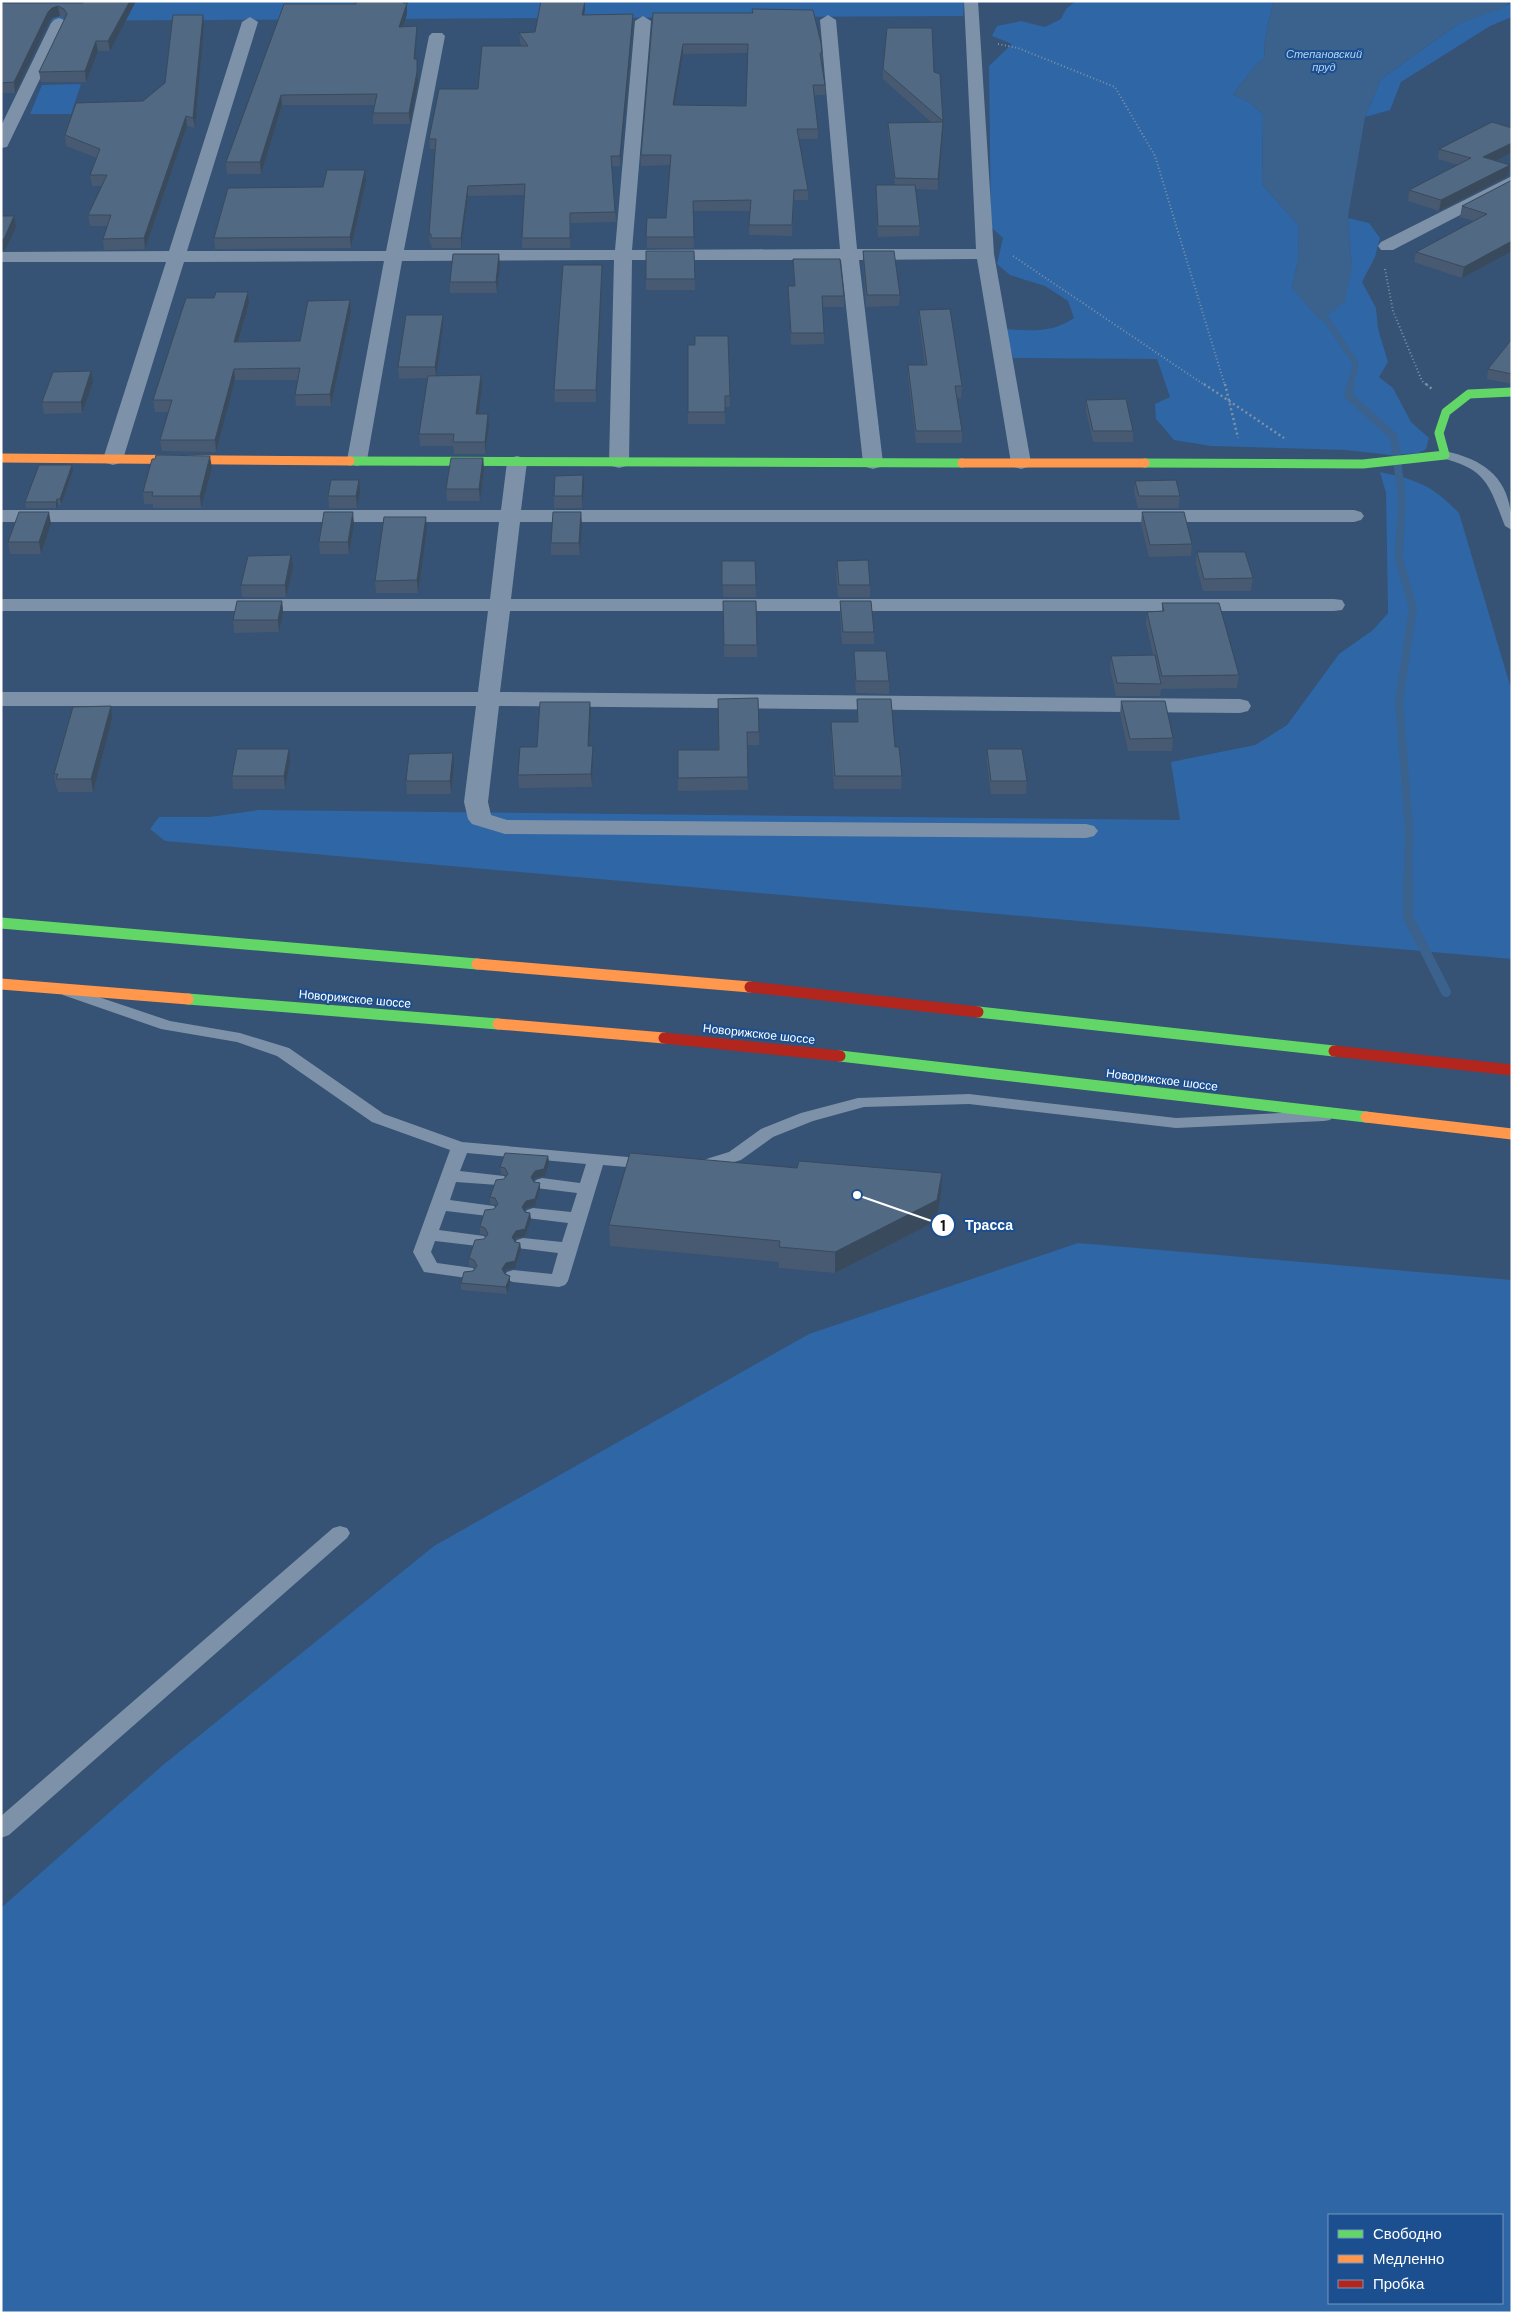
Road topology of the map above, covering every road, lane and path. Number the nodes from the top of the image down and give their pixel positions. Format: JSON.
{"nodes":[{"id":1,"x":971,"y":1,"type":"edge"},
{"id":2,"x":643,"y":20,"type":"dead end"},
{"id":3,"x":828,"y":20,"type":"dead end"},
{"id":4,"x":250,"y":22,"type":"dead end"},
{"id":5,"x":59,"y":23,"type":"edge"},
{"id":6,"x":437,"y":36,"type":"dead end"},
{"id":7,"x":973,"y":40,"type":"junction"},
{"id":8,"x":1,"y":143,"type":"edge"},
{"id":9,"x":1512,"y":181,"type":"edge"},
{"id":10,"x":984,"y":246,"type":"junction"},
{"id":11,"x":1387,"y":246,"type":"joint"},
{"id":12,"x":624,"y":254,"type":"junction"},
{"id":13,"x":849,"y":254,"type":"junction"},
{"id":14,"x":394,"y":255,"type":"junction"},
{"id":15,"x":176,"y":256,"type":"junction"},
{"id":16,"x":1,"y":257,"type":"edge"},
{"id":17,"x":1512,"y":392,"type":"edge"},
{"id":18,"x":1470,"y":394,"type":"junction"},
{"id":19,"x":1230,"y":401,"type":"junction"},
{"id":20,"x":1284,"y":438,"type":"dead end"},
{"id":21,"x":1445,"y":455,"type":"junction"},
{"id":22,"x":1,"y":458,"type":"edge"},
{"id":23,"x":113,"y":459,"type":"junction"},
{"id":24,"x":357,"y":460,"type":"junction"},
{"id":25,"x":517,"y":462,"type":"junction"},
{"id":26,"x":619,"y":462,"type":"junction"},
{"id":27,"x":873,"y":463,"type":"junction"},
{"id":28,"x":1021,"y":463,"type":"junction"},
{"id":29,"x":1244,"y":464,"type":"junction"},
{"id":30,"x":1,"y":516,"type":"edge"},
{"id":31,"x":510,"y":516,"type":"junction"},
{"id":32,"x":1354,"y":516,"type":"dead end"},
{"id":33,"x":1512,"y":526,"type":"edge"},
{"id":34,"x":1,"y":605,"type":"edge"},
{"id":35,"x":499,"y":605,"type":"junction"},
{"id":36,"x":1334,"y":606,"type":"dead end"},
{"id":37,"x":1,"y":699,"type":"edge"},
{"id":38,"x":488,"y":699,"type":"junction"},
{"id":39,"x":1240,"y":706,"type":"dead end"},
{"id":40,"x":1086,"y":832,"type":"dead end"},
{"id":41,"x":1,"y":924,"type":"edge"},
{"id":42,"x":1,"y":984,"type":"edge"},
{"id":43,"x":61,"y":989,"type":"junction"},
{"id":44,"x":1512,"y":1070,"type":"edge"},
{"id":45,"x":1347,"y":1116,"type":"junction"},
{"id":46,"x":1512,"y":1134,"type":"edge"},
{"id":47,"x":460,"y":1146,"type":"junction"},
{"id":48,"x":596,"y":1159,"type":"junction"},
{"id":49,"x":450,"y":1176,"type":"junction"},
{"id":50,"x":498,"y":1180,"type":"edge"},
{"id":51,"x":542,"y":1184,"type":"edge"},
{"id":52,"x":587,"y":1189,"type":"junction"},
{"id":53,"x":439,"y":1205,"type":"junction"},
{"id":54,"x":488,"y":1210,"type":"edge"},
{"id":55,"x":533,"y":1214,"type":"dead end"},
{"id":56,"x":578,"y":1218,"type":"junction"},
{"id":57,"x":429,"y":1235,"type":"junction"},
{"id":58,"x":478,"y":1240,"type":"edge"},
{"id":59,"x":523,"y":1244,"type":"dead end"},
{"id":60,"x":569,"y":1248,"type":"junction"},
{"id":61,"x":467,"y":1272,"type":"edge"},
{"id":62,"x":513,"y":1276,"type":"dead end"},
{"id":63,"x":340,"y":1533,"type":"dead end"},
{"id":64,"x":1,"y":1829,"type":"edge"}],
"edges":[{"from":1,"to":7,"type":"street"},
{"from":2,"to":12,"type":"street"},
{"from":3,"to":13,"type":"street"},
{"from":4,"to":15,"type":"street"},
{"from":5,"to":8,"type":"street"},
{"from":6,"to":14,"type":"street"},
{"from":7,"to":10,"type":"street"},
{"from":7,"to":19,"type":"path"},
{"from":9,"to":11,"type":"street"},
{"from":10,"to":13,"type":"street"},
{"from":10,"to":19,"type":"path"},
{"from":10,"to":28,"type":"street"},
{"from":11,"to":18,"type":"path"},
{"from":12,"to":13,"type":"street"},
{"from":12,"to":14,"type":"street"},
{"from":12,"to":26,"type":"street"},
{"from":13,"to":27,"type":"street"},
{"from":14,"to":15,"type":"street"},
{"from":14,"to":24,"type":"street"},
{"from":15,"to":16,"type":"street"},
{"from":15,"to":23,"type":"street"},
{"from":17,"to":18,"type":"main road"},
{"from":18,"to":21,"type":"main road"},
{"from":19,"to":20,"type":"path"},
{"from":19,"to":29,"type":"path"},
{"from":21,"to":29,"type":"main road"},
{"from":21,"to":33,"type":"lane"},
{"from":22,"to":23,"type":"main road"},
{"from":23,"to":24,"type":"main road"},
{"from":24,"to":25,"type":"main road"},
{"from":25,"to":26,"type":"main road"},
{"from":25,"to":31,"type":"street"},
{"from":26,"to":27,"type":"main road"},
{"from":27,"to":28,"type":"main road"},
{"from":28,"to":29,"type":"main road"},
{"from":30,"to":31,"type":"street"},
{"from":31,"to":32,"type":"street"},
{"from":31,"to":35,"type":"street"},
{"from":34,"to":35,"type":"street"},
{"from":35,"to":36,"type":"street"},
{"from":35,"to":38,"type":"street"},
{"from":37,"to":38,"type":"street"},
{"from":38,"to":39,"type":"street"},
{"from":38,"to":40,"type":"street"},
{"from":41,"to":44,"type":"main road"},
{"from":42,"to":43,"type":"main road","name":"Новорижское шоссе"},
{"from":43,"to":45,"type":"main road","name":"Новорижское шоссе"},
{"from":43,"to":47,"type":"lane"},
{"from":45,"to":46,"type":"main road","name":"Новорижское шоссе"},
{"from":45,"to":48,"type":"lane"},
{"from":47,"to":48,"type":"lane"},
{"from":47,"to":49,"type":"lane"},
{"from":48,"to":52,"type":"lane"},
{"from":49,"to":50,"type":"lane"},
{"from":49,"to":53,"type":"lane"},
{"from":51,"to":52,"type":"lane"},
{"from":52,"to":56,"type":"lane"},
{"from":53,"to":54,"type":"lane"},
{"from":53,"to":57,"type":"lane"},
{"from":55,"to":56,"type":"lane"},
{"from":56,"to":60,"type":"lane"},
{"from":57,"to":58,"type":"lane"},
{"from":57,"to":61,"type":"lane"},
{"from":59,"to":60,"type":"lane"},
{"from":60,"to":62,"type":"lane"},
{"from":63,"to":64,"type":"lane"}]}
